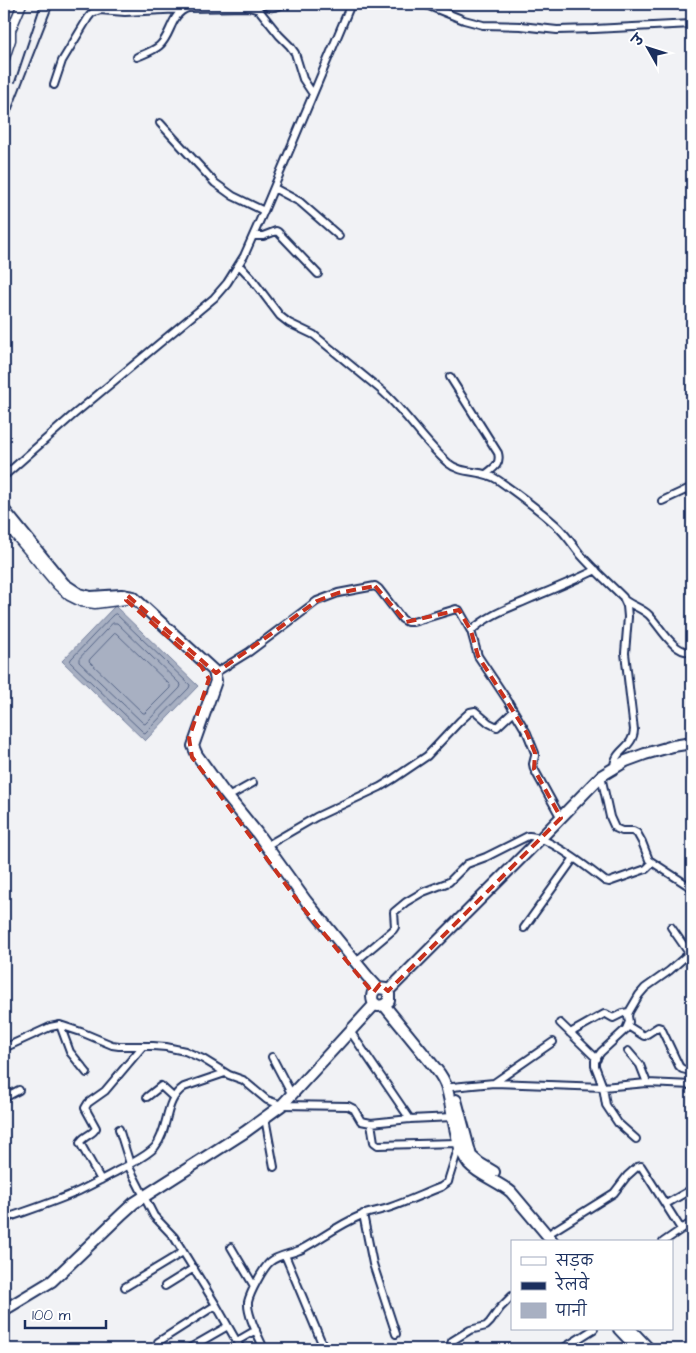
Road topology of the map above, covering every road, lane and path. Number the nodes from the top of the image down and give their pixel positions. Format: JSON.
{"nodes":[{"id":1,"x":22,"y":4,"type":"edge"},
{"id":2,"x":264,"y":4,"type":"edge"},
{"id":3,"x":284,"y":4,"type":"edge"},
{"id":4,"x":351,"y":4,"type":"edge"},
{"id":5,"x":424,"y":4,"type":"edge"},
{"id":6,"x":184,"y":9,"type":"junction"},
{"id":7,"x":692,"y":24,"type":"edge"},
{"id":8,"x":11,"y":30,"type":"junction"},
{"id":9,"x":4,"y":39,"type":"edge"},
{"id":10,"x":137,"y":56,"type":"dead end"},
{"id":11,"x":4,"y":61,"type":"edge"},
{"id":12,"x":54,"y":86,"type":"dead end"},
{"id":13,"x":313,"y":94,"type":"junction"},
{"id":14,"x":160,"y":123,"type":"dead end"},
{"id":15,"x":274,"y":188,"type":"junction"},
{"id":16,"x":264,"y":210,"type":"junction"},
{"id":17,"x":253,"y":236,"type":"junction"},
{"id":18,"x":339,"y":236,"type":"dead end"},
{"id":19,"x":239,"y":265,"type":"junction"},
{"id":20,"x":318,"y":274,"type":"dead end"},
{"id":21,"x":450,"y":377,"type":"dead end"},
{"id":22,"x":486,"y":474,"type":"junction"},
{"id":23,"x":4,"y":476,"type":"edge"},
{"id":24,"x":692,"y":486,"type":"edge"},
{"id":25,"x":662,"y":501,"type":"dead end"},
{"id":26,"x":4,"y":506,"type":"edge"},
{"id":27,"x":4,"y":510,"type":"edge"},
{"id":28,"x":4,"y":517,"type":"edge"},
{"id":29,"x":4,"y":522,"type":"edge"},
{"id":30,"x":596,"y":570,"type":"junction"},
{"id":31,"x":124,"y":597,"type":"junction"},
{"id":32,"x":626,"y":601,"type":"junction"},
{"id":33,"x":471,"y":631,"type":"junction"},
{"id":34,"x":692,"y":651,"type":"edge"},
{"id":35,"x":215,"y":673,"type":"junction"},
{"id":36,"x":514,"y":711,"type":"junction"},
{"id":37,"x":691,"y":745,"type":"edge"},
{"id":38,"x":614,"y":768,"type":"junction"},
{"id":39,"x":601,"y":776,"type":"junction"},
{"id":40,"x":254,"y":783,"type":"dead end"},
{"id":41,"x":228,"y":797,"type":"junction"},
{"id":42,"x":561,"y":818,"type":"junction"},
{"id":43,"x":540,"y":839,"type":"junction"},
{"id":44,"x":266,"y":846,"type":"junction"},
{"id":45,"x":574,"y":858,"type":"junction"},
{"id":46,"x":652,"y":863,"type":"junction"},
{"id":47,"x":691,"y":886,"type":"edge"},
{"id":48,"x":671,"y":927,"type":"dead end"},
{"id":49,"x":524,"y":928,"type":"dead end"},
{"id":50,"x":690,"y":952,"type":"edge"},
{"id":51,"x":361,"y":957,"type":"dead end"},
{"id":52,"x":379,"y":990,"type":"junction"},
{"id":53,"x":382,"y":1004,"type":"junction"},
{"id":54,"x":629,"y":1012,"type":"junction"},
{"id":55,"x":560,"y":1023,"type":"dead end"},
{"id":56,"x":60,"y":1025,"type":"junction"},
{"id":57,"x":628,"y":1026,"type":"junction"},
{"id":58,"x":350,"y":1031,"type":"junction"},
{"id":59,"x":570,"y":1033,"type":"junction"},
{"id":60,"x":553,"y":1042,"type":"dead end"},
{"id":61,"x":143,"y":1046,"type":"junction"},
{"id":62,"x":4,"y":1048,"type":"edge"},
{"id":63,"x":628,"y":1051,"type":"dead end"},
{"id":64,"x":272,"y":1056,"type":"dead end"},
{"id":65,"x":596,"y":1059,"type":"junction"},
{"id":66,"x":87,"y":1073,"type":"dead end"},
{"id":67,"x":225,"y":1073,"type":"junction"},
{"id":68,"x":692,"y":1075,"type":"edge"},
{"id":69,"x":494,"y":1083,"type":"junction"},
{"id":70,"x":647,"y":1083,"type":"junction"},
{"id":71,"x":692,"y":1085,"type":"edge"},
{"id":72,"x":452,"y":1087,"type":"junction"},
{"id":73,"x":602,"y":1087,"type":"junction"},
{"id":74,"x":19,"y":1090,"type":"dead end"},
{"id":75,"x":292,"y":1095,"type":"junction"},
{"id":76,"x":173,"y":1097,"type":"junction"},
{"id":77,"x":4,"y":1098,"type":"edge"},
{"id":78,"x":147,"y":1098,"type":"dead end"},
{"id":79,"x":282,"y":1105,"type":"junction"},
{"id":80,"x":453,"y":1117,"type":"junction"},
{"id":81,"x":265,"y":1118,"type":"junction"},
{"id":82,"x":410,"y":1119,"type":"junction"},
{"id":83,"x":371,"y":1123,"type":"junction"},
{"id":84,"x":119,"y":1129,"type":"dead end"},
{"id":85,"x":636,"y":1139,"type":"dead end"},
{"id":86,"x":129,"y":1164,"type":"junction"},
{"id":87,"x":274,"y":1166,"type":"dead end"},
{"id":88,"x":101,"y":1180,"type":"junction"},
{"id":89,"x":692,"y":1190,"type":"edge"},
{"id":90,"x":144,"y":1196,"type":"junction"},
{"id":91,"x":666,"y":1204,"type":"junction"},
{"id":92,"x":363,"y":1214,"type":"junction"},
{"id":93,"x":4,"y":1219,"type":"edge"},
{"id":94,"x":692,"y":1222,"type":"edge"},
{"id":95,"x":681,"y":1229,"type":"junction"},
{"id":96,"x":553,"y":1237,"type":"edge"},
{"id":97,"x":666,"y":1240,"type":"edge"},
{"id":98,"x":231,"y":1247,"type":"dead end"},
{"id":99,"x":183,"y":1252,"type":"junction"},
{"id":100,"x":285,"y":1256,"type":"junction"},
{"id":101,"x":194,"y":1268,"type":"junction"},
{"id":102,"x":165,"y":1286,"type":"dead end"},
{"id":103,"x":254,"y":1286,"type":"junction"},
{"id":104,"x":125,"y":1287,"type":"dead end"},
{"id":105,"x":511,"y":1297,"type":"edge"},
{"id":106,"x":216,"y":1305,"type":"junction"},
{"id":107,"x":4,"y":1310,"type":"edge"},
{"id":108,"x":228,"y":1326,"type":"junction"},
{"id":109,"x":256,"y":1330,"type":"junction"},
{"id":110,"x":592,"y":1330,"type":"edge"},
{"id":111,"x":620,"y":1330,"type":"edge"},
{"id":112,"x":631,"y":1330,"type":"edge"},
{"id":113,"x":396,"y":1334,"type":"dead end"},
{"id":114,"x":237,"y":1341,"type":"junction"},
{"id":115,"x":158,"y":1342,"type":"dead end"},
{"id":116,"x":324,"y":1348,"type":"edge"},
{"id":117,"x":188,"y":1349,"type":"edge"},
{"id":118,"x":241,"y":1349,"type":"edge"},
{"id":119,"x":264,"y":1349,"type":"edge"},
{"id":120,"x":452,"y":1349,"type":"edge"},
{"id":121,"x":562,"y":1349,"type":"edge"},
{"id":122,"x":638,"y":1349,"type":"edge"},
{"id":123,"x":649,"y":1349,"type":"edge"}],
"edges":[{"from":1,"to":8,"type":"street"},
{"from":2,"to":3,"type":"street"},
{"from":4,"to":13,"type":"street"},
{"from":5,"to":7,"type":"street"},
{"from":6,"to":10,"type":"street"},
{"from":6,"to":12,"type":"street"},
{"from":6,"to":13,"type":"street"},
{"from":8,"to":9,"type":"street"},
{"from":8,"to":11,"type":"street"},
{"from":13,"to":15,"type":"street"},
{"from":14,"to":16,"type":"street"},
{"from":15,"to":16,"type":"street"},
{"from":15,"to":18,"type":"street"},
{"from":16,"to":17,"type":"street"},
{"from":17,"to":19,"type":"street"},
{"from":17,"to":20,"type":"street"},
{"from":19,"to":22,"type":"street"},
{"from":19,"to":23,"type":"street"},
{"from":21,"to":22,"type":"street"},
{"from":22,"to":30,"type":"street"},
{"from":24,"to":25,"type":"street"},
{"from":26,"to":31,"type":"street"},
{"from":27,"to":31,"type":"main road"},
{"from":28,"to":31,"type":"main road"},
{"from":29,"to":31,"type":"street"},
{"from":30,"to":32,"type":"street"},
{"from":30,"to":33,"type":"street"},
{"from":31,"to":35,"type":"main road"},
{"from":31,"to":52,"type":"main road"},
{"from":32,"to":34,"type":"street"},
{"from":32,"to":38,"type":"street"},
{"from":33,"to":35,"type":"street"},
{"from":33,"to":36,"type":"street"},
{"from":35,"to":41,"type":"main road"},
{"from":36,"to":42,"type":"street"},
{"from":36,"to":44,"type":"street"},
{"from":37,"to":38,"type":"main road"},
{"from":38,"to":39,"type":"main road"},
{"from":39,"to":42,"type":"main road"},
{"from":39,"to":46,"type":"street"},
{"from":40,"to":41,"type":"street"},
{"from":41,"to":44,"type":"main road"},
{"from":42,"to":43,"type":"main road"},
{"from":43,"to":45,"type":"street"},
{"from":43,"to":51,"type":"street"},
{"from":43,"to":52,"type":"main road"},
{"from":44,"to":52,"type":"main road"},
{"from":45,"to":46,"type":"street"},
{"from":45,"to":49,"type":"street"},
{"from":46,"to":47,"type":"street"},
{"from":48,"to":50,"type":"street"},
{"from":50,"to":54,"type":"street"},
{"from":52,"to":53,"type":"main road"},
{"from":52,"to":53,"type":"main road"},
{"from":53,"to":58,"type":"main road"},
{"from":53,"to":72,"type":"main road"},
{"from":53,"to":80,"type":"main road"},
{"from":54,"to":57,"type":"street"},
{"from":54,"to":59,"type":"street"},
{"from":55,"to":59,"type":"street"},
{"from":56,"to":61,"type":"street"},
{"from":56,"to":62,"type":"street"},
{"from":56,"to":66,"type":"street"},
{"from":57,"to":65,"type":"street"},
{"from":57,"to":68,"type":"street"},
{"from":58,"to":75,"type":"main road"},
{"from":58,"to":82,"type":"street"},
{"from":59,"to":65,"type":"street"},
{"from":60,"to":69,"type":"street"},
{"from":61,"to":67,"type":"street"},
{"from":61,"to":88,"type":"street"},
{"from":63,"to":70,"type":"street"},
{"from":64,"to":75,"type":"street"},
{"from":65,"to":73,"type":"street"},
{"from":67,"to":76,"type":"street"},
{"from":67,"to":79,"type":"street"},
{"from":69,"to":72,"type":"street"},
{"from":69,"to":73,"type":"street"},
{"from":70,"to":71,"type":"street"},
{"from":70,"to":73,"type":"street"},
{"from":72,"to":96,"type":"main road"},
{"from":73,"to":85,"type":"street"},
{"from":74,"to":77,"type":"street"},
{"from":75,"to":79,"type":"main road"},
{"from":76,"to":78,"type":"street"},
{"from":76,"to":86,"type":"street"},
{"from":79,"to":81,"type":"main road"},
{"from":79,"to":83,"type":"street"},
{"from":80,"to":82,"type":"street"},
{"from":80,"to":96,"type":"main road"},
{"from":81,"to":87,"type":"street"},
{"from":81,"to":90,"type":"main road"},
{"from":82,"to":83,"type":"street"},
{"from":83,"to":92,"type":"street"},
{"from":84,"to":86,"type":"street"},
{"from":86,"to":88,"type":"street"},
{"from":86,"to":90,"type":"street"},
{"from":88,"to":93,"type":"street"},
{"from":89,"to":91,"type":"street"},
{"from":90,"to":99,"type":"street"},
{"from":90,"to":107,"type":"main road"},
{"from":91,"to":95,"type":"street"},
{"from":91,"to":96,"type":"street"},
{"from":92,"to":100,"type":"street"},
{"from":92,"to":113,"type":"street"},
{"from":94,"to":95,"type":"street"},
{"from":95,"to":97,"type":"street"},
{"from":98,"to":103,"type":"street"},
{"from":99,"to":101,"type":"street"},
{"from":99,"to":104,"type":"street"},
{"from":100,"to":103,"type":"street"},
{"from":100,"to":116,"type":"street"},
{"from":101,"to":102,"type":"street"},
{"from":101,"to":106,"type":"street"},
{"from":103,"to":109,"type":"street"},
{"from":105,"to":120,"type":"street"},
{"from":106,"to":108,"type":"street"},
{"from":106,"to":115,"type":"street"},
{"from":108,"to":114,"type":"street"},
{"from":108,"to":117,"type":"street"},
{"from":109,"to":114,"type":"street"},
{"from":109,"to":119,"type":"street"},
{"from":110,"to":121,"type":"street"},
{"from":111,"to":122,"type":"main road"},
{"from":112,"to":123,"type":"main road"},
{"from":114,"to":118,"type":"street"}]}
